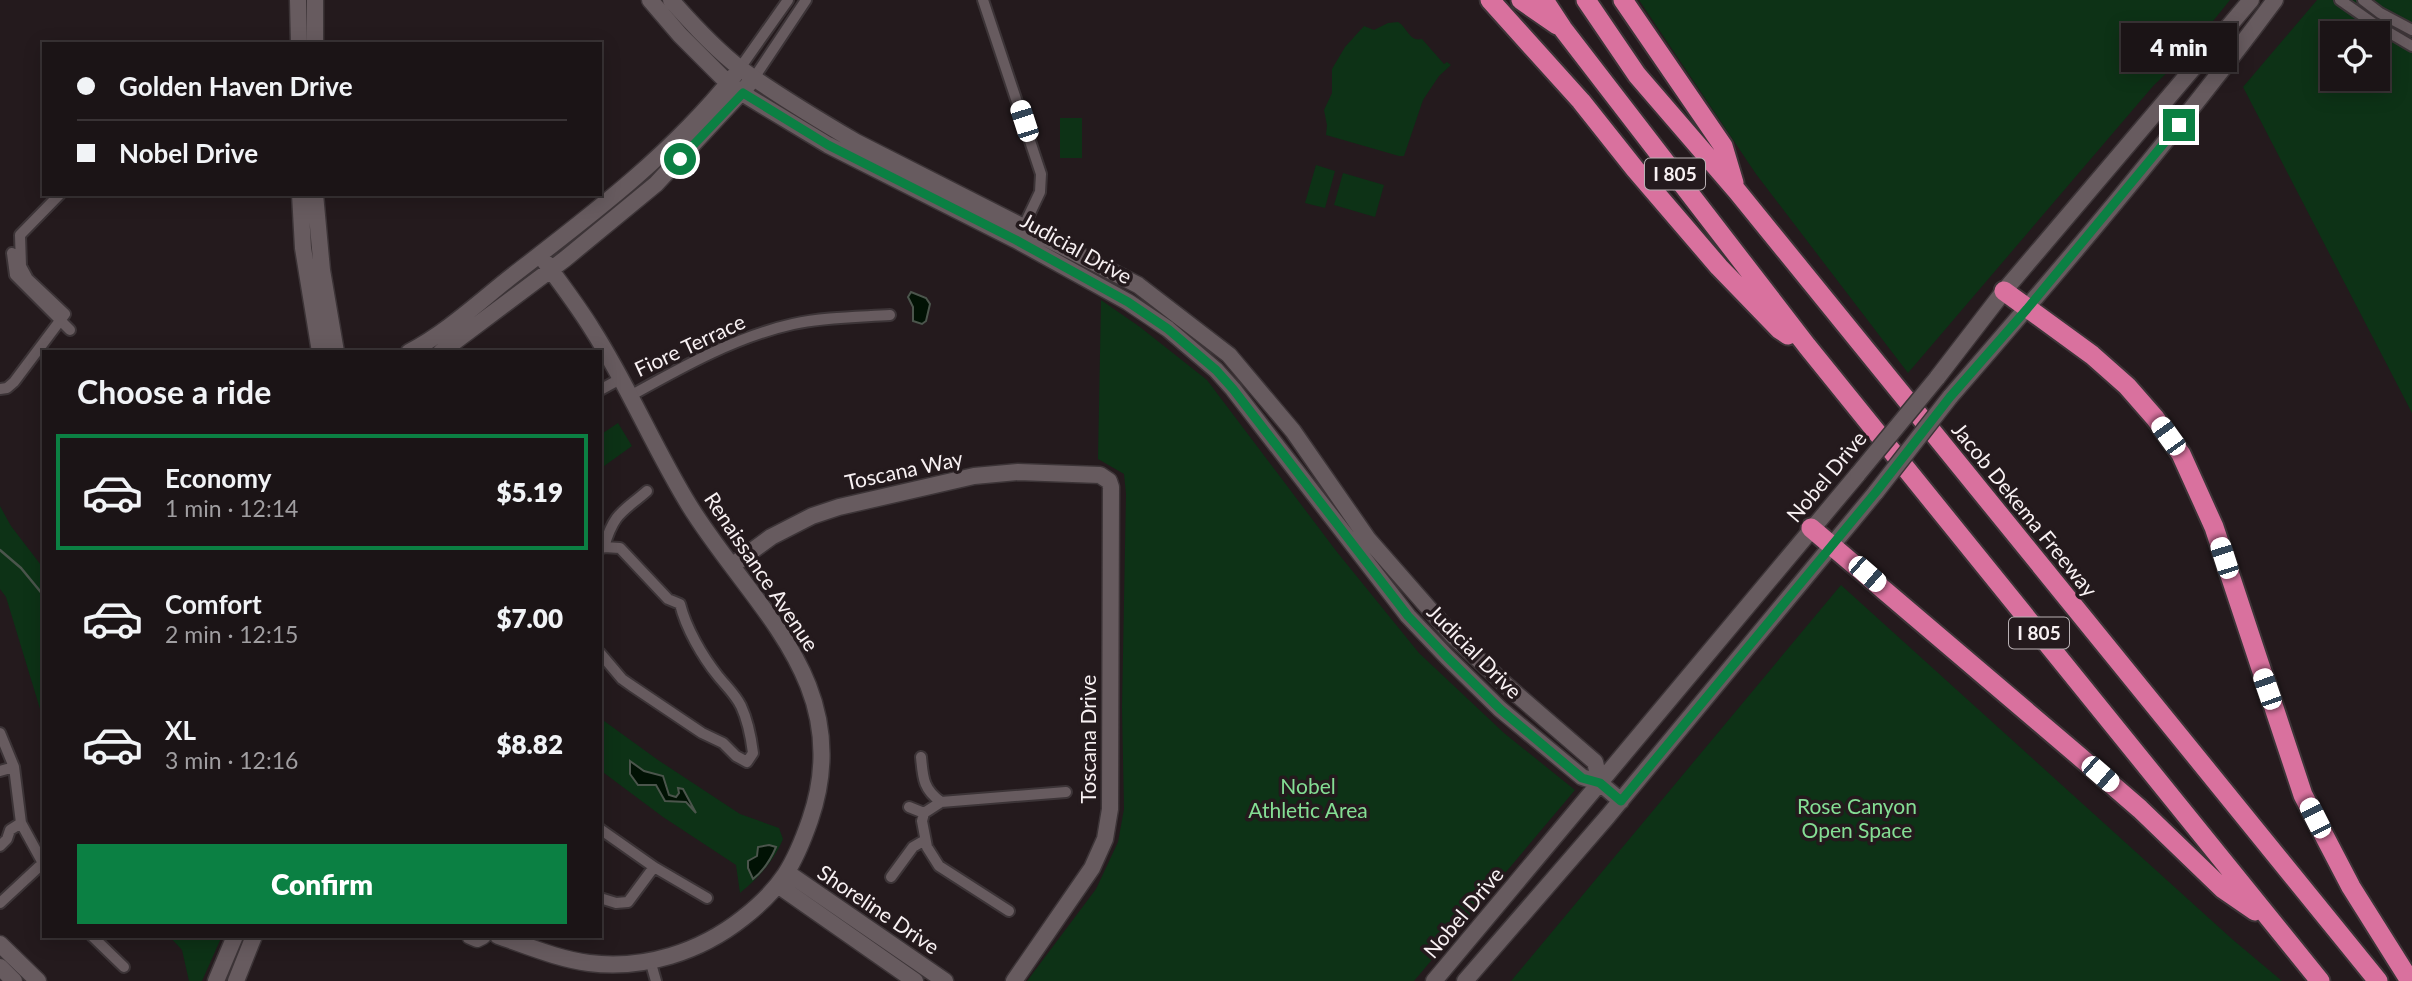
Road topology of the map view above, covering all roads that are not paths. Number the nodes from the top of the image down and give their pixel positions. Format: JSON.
{"nodes":[{"id":1,"x":298,"y":0,"type":"edge"},
{"id":2,"x":314,"y":0,"type":"edge"},
{"id":3,"x":650,"y":0,"type":"edge"},
{"id":4,"x":671,"y":0,"type":"edge"},
{"id":5,"x":788,"y":0,"type":"edge"},
{"id":6,"x":806,"y":0,"type":"edge"},
{"id":7,"x":983,"y":0,"type":"edge"},
{"id":8,"x":1489,"y":0,"type":"edge"},
{"id":9,"x":1521,"y":0,"type":"edge"},
{"id":10,"x":1544,"y":0,"type":"edge"},
{"id":11,"x":1586,"y":0,"type":"edge"},
{"id":12,"x":1623,"y":0,"type":"edge"},
{"id":13,"x":2251,"y":0,"type":"edge"},
{"id":14,"x":2275,"y":0,"type":"edge"},
{"id":15,"x":2340,"y":0,"type":"edge"},
{"id":16,"x":2363,"y":0,"type":"edge"},
{"id":17,"x":2380,"y":13,"type":"junction"},
{"id":18,"x":2370,"y":21,"type":"edge"},
{"id":19,"x":2374,"y":21,"type":"edge"},
{"id":20,"x":1563,"y":29,"type":"junction"},
{"id":21,"x":2412,"y":30,"type":"edge"},
{"id":22,"x":2390,"y":33,"type":"edge"},
{"id":23,"x":299,"y":42,"type":"edge"},
{"id":24,"x":315,"y":42,"type":"edge"},
{"id":25,"x":2412,"y":46,"type":"edge"},
{"id":26,"x":740,"y":68,"type":"junction"},
{"id":27,"x":754,"y":78,"type":"junction"},
{"id":28,"x":728,"y":83,"type":"junction"},
{"id":29,"x":743,"y":93,"type":"junction"},
{"id":30,"x":1737,"y":191,"type":"junction"},
{"id":31,"x":58,"y":196,"type":"edge"},
{"id":32,"x":300,"y":196,"type":"edge"},
{"id":33,"x":315,"y":196,"type":"edge"},
{"id":34,"x":1020,"y":233,"type":"junction"},
{"id":35,"x":12,"y":254,"type":"dead end"},
{"id":36,"x":540,"y":255,"type":"junction"},
{"id":37,"x":551,"y":270,"type":"junction"},
{"id":38,"x":2004,"y":291,"type":"junction"},
{"id":39,"x":2027,"y":309,"type":"junction"},
{"id":40,"x":890,"y":316,"type":"dead end"},
{"id":41,"x":60,"y":321,"type":"junction"},
{"id":42,"x":71,"y":330,"type":"dead end"},
{"id":43,"x":1807,"y":346,"type":"junction"},
{"id":44,"x":320,"y":350,"type":"edge"},
{"id":45,"x":336,"y":350,"type":"edge"},
{"id":46,"x":412,"y":350,"type":"edge"},
{"id":47,"x":444,"y":350,"type":"edge"},
{"id":48,"x":620,"y":379,"type":"junction"},
{"id":49,"x":0,"y":389,"type":"edge"},
{"id":50,"x":602,"y":389,"type":"edge"},
{"id":51,"x":630,"y":396,"type":"junction"},
{"id":52,"x":1100,"y":475,"type":"joint"},
{"id":53,"x":647,"y":491,"type":"dead end"},
{"id":54,"x":1811,"y":528,"type":"junction"},
{"id":55,"x":1833,"y":545,"type":"junction"},
{"id":56,"x":602,"y":548,"type":"edge"},
{"id":57,"x":733,"y":565,"type":"junction"},
{"id":58,"x":602,"y":655,"type":"edge"},
{"id":59,"x":0,"y":733,"type":"edge"},
{"id":60,"x":921,"y":757,"type":"dead end"},
{"id":61,"x":14,"y":767,"type":"junction"},
{"id":62,"x":0,"y":771,"type":"edge"},
{"id":63,"x":1600,"y":783,"type":"junction"},
{"id":64,"x":1066,"y":792,"type":"dead end"},
{"id":65,"x":1621,"y":801,"type":"junction"},
{"id":66,"x":941,"y":802,"type":"junction"},
{"id":67,"x":909,"y":807,"type":"dead end"},
{"id":68,"x":924,"y":813,"type":"junction"},
{"id":69,"x":21,"y":823,"type":"junction"},
{"id":70,"x":5,"y":830,"type":"edge"},
{"id":71,"x":602,"y":830,"type":"edge"},
{"id":72,"x":925,"y":840,"type":"junction"},
{"id":73,"x":0,"y":846,"type":"edge"},
{"id":74,"x":42,"y":862,"type":"edge"},
{"id":75,"x":42,"y":865,"type":"edge"},
{"id":76,"x":654,"y":866,"type":"junction"},
{"id":77,"x":891,"y":877,"type":"dead end"},
{"id":78,"x":783,"y":879,"type":"junction"},
{"id":79,"x":707,"y":898,"type":"dead end"},
{"id":80,"x":602,"y":899,"type":"edge"},
{"id":81,"x":0,"y":903,"type":"edge"},
{"id":82,"x":1009,"y":911,"type":"dead end"},
{"id":83,"x":2271,"y":921,"type":"junction"},
{"id":84,"x":94,"y":938,"type":"edge"},
{"id":85,"x":234,"y":938,"type":"edge"},
{"id":86,"x":253,"y":938,"type":"edge"},
{"id":87,"x":504,"y":938,"type":"edge"},
{"id":88,"x":0,"y":944,"type":"edge"},
{"id":89,"x":650,"y":960,"type":"junction"},
{"id":90,"x":0,"y":967,"type":"edge"},
{"id":91,"x":124,"y":967,"type":"dead end"},
{"id":92,"x":14,"y":981,"type":"edge"},
{"id":93,"x":38,"y":981,"type":"edge"},
{"id":94,"x":216,"y":981,"type":"edge"},
{"id":95,"x":236,"y":981,"type":"edge"},
{"id":96,"x":656,"y":981,"type":"edge"},
{"id":97,"x":915,"y":981,"type":"edge"},
{"id":98,"x":945,"y":981,"type":"edge"},
{"id":99,"x":1014,"y":981,"type":"edge"},
{"id":100,"x":1434,"y":981,"type":"edge"},
{"id":101,"x":1465,"y":981,"type":"edge"},
{"id":102,"x":2320,"y":981,"type":"edge"},
{"id":103,"x":2378,"y":981,"type":"edge"},
{"id":104,"x":2410,"y":981,"type":"edge"}],
"edges":[{"from":1,"to":23,"type":"street"},
{"from":2,"to":24,"type":"street"},
{"from":3,"to":28,"type":"street","name":"Judicial Drive"},
{"from":4,"to":26,"type":"street","name":"Judicial Drive"},
{"from":5,"to":26,"type":"street"},
{"from":6,"to":27,"type":"street"},
{"from":7,"to":34,"type":"street"},
{"from":8,"to":43,"type":"highway"},
{"from":9,"to":20,"type":"highway"},
{"from":10,"to":20,"type":"highway","number":"I 805"},
{"from":11,"to":30,"type":"highway","name":"Jacob Dekema Freeway","number":"I 805"},
{"from":12,"to":30,"type":"highway"},
{"from":13,"to":38,"type":"street","name":"Nobel Drive"},
{"from":14,"to":39,"type":"street"},
{"from":15,"to":18,"type":"street"},
{"from":16,"to":17,"type":"street"},
{"from":17,"to":19,"type":"street"},
{"from":17,"to":21,"type":"street"},
{"from":20,"to":43,"type":"highway","number":"I 805"},
{"from":22,"to":25,"type":"street"},
{"from":26,"to":27,"type":"street","name":"Judicial Drive"},
{"from":26,"to":28,"type":"street"},
{"from":27,"to":29,"type":"street"},
{"from":27,"to":34,"type":"street","name":"Judicial Drive"},
{"from":28,"to":29,"type":"street","name":"Judicial Drive"},
{"from":28,"to":36,"type":"street"},
{"from":29,"to":34,"type":"street","name":"Judicial Drive"},
{"from":29,"to":37,"type":"street"},
{"from":30,"to":103,"type":"highway","name":"Jacob Dekema Freeway","number":"I 805"},
{"from":31,"to":41,"type":"street"},
{"from":32,"to":44,"type":"street"},
{"from":33,"to":45,"type":"street"},
{"from":34,"to":63,"type":"street","name":"Judicial Drive"},
{"from":35,"to":41,"type":"street"},
{"from":36,"to":37,"type":"street","name":"Renaissance Avenue"},
{"from":36,"to":46,"type":"street"},
{"from":37,"to":47,"type":"street"},
{"from":37,"to":48,"type":"street","name":"Renaissance Avenue"},
{"from":38,"to":39,"type":"highway"},
{"from":38,"to":54,"type":"street","name":"Nobel Drive","bridge":true},
{"from":39,"to":55,"type":"street","bridge":true},
{"from":39,"to":104,"type":"highway"},
{"from":40,"to":51,"type":"street","name":"Fiore Terrace"},
{"from":41,"to":42,"type":"street"},
{"from":41,"to":49,"type":"street"},
{"from":43,"to":83,"type":"highway","number":"I 805"},
{"from":48,"to":50,"type":"street"},
{"from":48,"to":51,"type":"street","name":"Renaissance Avenue"},
{"from":51,"to":57,"type":"street","name":"Renaissance Avenue"},
{"from":52,"to":57,"type":"street","name":"Toscana Way"},
{"from":52,"to":99,"type":"street","name":"Toscana Drive"},
{"from":53,"to":56,"type":"street"},
{"from":54,"to":55,"type":"highway"},
{"from":54,"to":63,"type":"street","name":"Nobel Drive"},
{"from":55,"to":65,"type":"street"},
{"from":55,"to":83,"type":"highway"},
{"from":56,"to":58,"type":"street"},
{"from":57,"to":78,"type":"street","name":"Renaissance Avenue"},
{"from":59,"to":61,"type":"street"},
{"from":60,"to":66,"type":"street"},
{"from":61,"to":62,"type":"street"},
{"from":61,"to":69,"type":"street"},
{"from":63,"to":65,"type":"street","name":"Judicial Drive"},
{"from":63,"to":100,"type":"street","name":"Nobel Drive"},
{"from":64,"to":66,"type":"street"},
{"from":65,"to":101,"type":"street"},
{"from":66,"to":68,"type":"street"},
{"from":67,"to":68,"type":"street"},
{"from":68,"to":72,"type":"street"},
{"from":69,"to":70,"type":"street"},
{"from":69,"to":74,"type":"street"},
{"from":70,"to":73,"type":"street"},
{"from":71,"to":76,"type":"street"},
{"from":72,"to":77,"type":"street"},
{"from":72,"to":82,"type":"street"},
{"from":75,"to":81,"type":"street"},
{"from":76,"to":79,"type":"street"},
{"from":76,"to":80,"type":"street"},
{"from":78,"to":89,"type":"street","name":"Renaissance Avenue"},
{"from":78,"to":97,"type":"street","name":"Shoreline Drive"},
{"from":78,"to":98,"type":"street","name":"Shoreline Drive"},
{"from":83,"to":102,"type":"highway","number":"I 805"},
{"from":84,"to":91,"type":"street"},
{"from":85,"to":94,"type":"street"},
{"from":86,"to":95,"type":"street"},
{"from":87,"to":89,"type":"street","name":"Renaissance Avenue"},
{"from":88,"to":93,"type":"street"},
{"from":89,"to":96,"type":"street"},
{"from":90,"to":92,"type":"street"}]}
